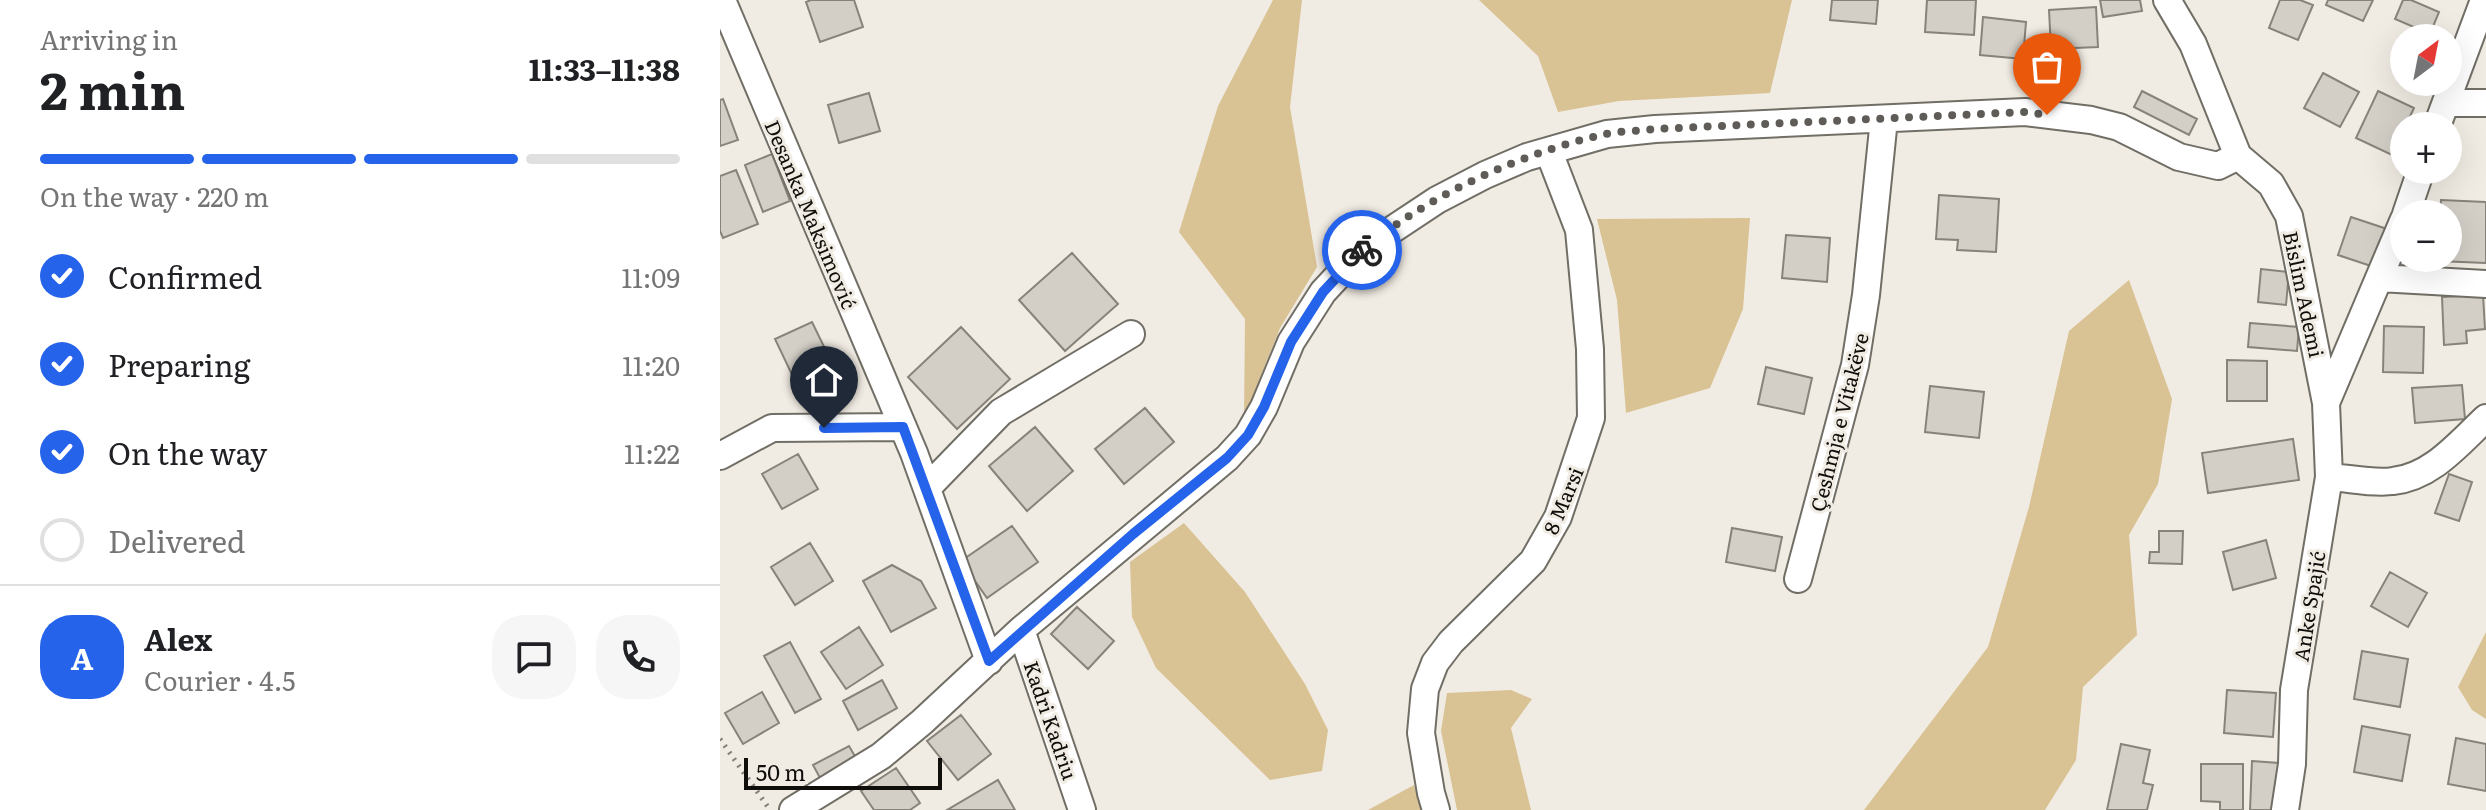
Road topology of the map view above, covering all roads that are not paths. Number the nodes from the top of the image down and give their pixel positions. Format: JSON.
{"nodes":[{"id":1,"x":722,"y":0,"type":"edge"},
{"id":2,"x":2167,"y":0,"type":"edge"},
{"id":3,"x":2484,"y":0,"type":"edge"},
{"id":4,"x":2486,"y":103,"type":"edge"},
{"id":5,"x":2443,"y":112,"type":"edge"},
{"id":6,"x":2450,"y":112,"type":"edge"},
{"id":7,"x":1884,"y":119,"type":"junction"},
{"id":8,"x":1549,"y":152,"type":"junction"},
{"id":9,"x":2238,"y":156,"type":"junction"},
{"id":10,"x":2390,"y":252,"type":"edge"},
{"id":11,"x":2379,"y":278,"type":"junction"},
{"id":12,"x":2486,"y":284,"type":"edge"},
{"id":13,"x":1131,"y":334,"type":"dead end"},
{"id":14,"x":2326,"y":403,"type":"junction"},
{"id":15,"x":2486,"y":418,"type":"edge"},
{"id":16,"x":903,"y":427,"type":"junction"},
{"id":17,"x":720,"y":456,"type":"edge"},
{"id":18,"x":2329,"y":477,"type":"junction"},
{"id":19,"x":927,"y":488,"type":"junction"},
{"id":20,"x":1798,"y":579,"type":"dead end"},
{"id":21,"x":1021,"y":630,"type":"junction"},
{"id":22,"x":989,"y":661,"type":"junction"},
{"id":23,"x":793,"y":810,"type":"edge"},
{"id":24,"x":1082,"y":810,"type":"edge"},
{"id":25,"x":1436,"y":810,"type":"edge"},
{"id":26,"x":2285,"y":810,"type":"edge"}],
"edges":[{"from":1,"to":16,"type":"street","name":"Desanka Maksimović"},
{"from":2,"to":9,"type":"street"},
{"from":3,"to":5,"type":"street"},
{"from":4,"to":6,"type":"street"},
{"from":7,"to":8,"type":"street"},
{"from":7,"to":9,"type":"street"},
{"from":7,"to":20,"type":"street","name":"Çeshmja e Vitakëve"},
{"from":8,"to":21,"type":"street"},
{"from":8,"to":25,"type":"street","name":"8 Marsi"},
{"from":9,"to":14,"type":"street","name":"Bislim Ademi"},
{"from":10,"to":11,"type":"street"},
{"from":11,"to":12,"type":"street"},
{"from":11,"to":14,"type":"street"},
{"from":13,"to":19,"type":"street"},
{"from":14,"to":18,"type":"street","name":"Anke Spajić"},
{"from":15,"to":18,"type":"street"},
{"from":16,"to":17,"type":"street"},
{"from":16,"to":19,"type":"street","name":"Desanka Maksimović"},
{"from":18,"to":26,"type":"street","name":"Anke Spajić"},
{"from":19,"to":22,"type":"street","name":"Desanka Maksimović"},
{"from":21,"to":22,"type":"street"},
{"from":21,"to":24,"type":"street","name":"Kadri Kadriu"},
{"from":22,"to":23,"type":"street"}]}
